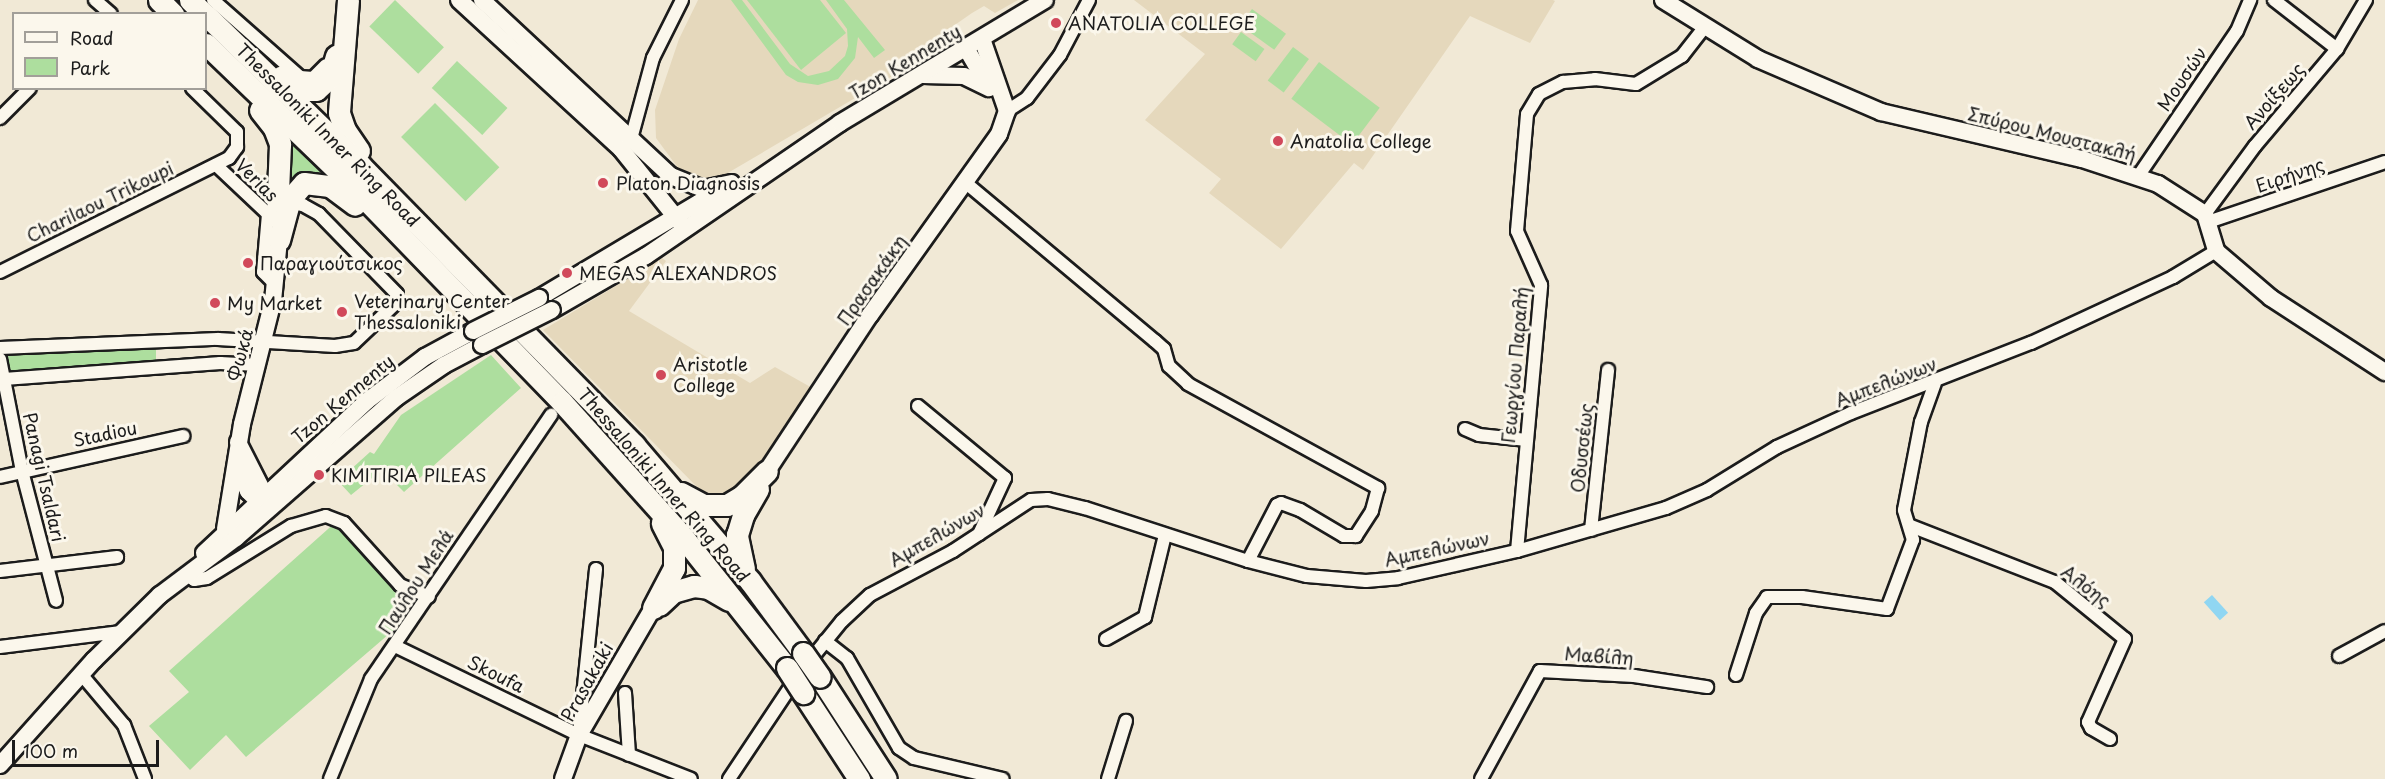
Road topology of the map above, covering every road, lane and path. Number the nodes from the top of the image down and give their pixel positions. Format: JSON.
{"nodes":[{"id":1,"x":95,"y":0,"type":"edge"},
{"id":2,"x":159,"y":0,"type":"edge"},
{"id":3,"x":192,"y":0,"type":"edge"},
{"id":4,"x":213,"y":0,"type":"edge"},
{"id":5,"x":348,"y":0,"type":"edge"},
{"id":6,"x":459,"y":0,"type":"edge"},
{"id":7,"x":482,"y":0,"type":"edge"},
{"id":8,"x":682,"y":0,"type":"edge"},
{"id":9,"x":1045,"y":0,"type":"edge"},
{"id":10,"x":1089,"y":0,"type":"edge"},
{"id":11,"x":1663,"y":0,"type":"edge"},
{"id":12,"x":2250,"y":0,"type":"edge"},
{"id":13,"x":2274,"y":0,"type":"edge"},
{"id":14,"x":2366,"y":0,"type":"edge"},
{"id":15,"x":110,"y":12,"type":"edge"},
{"id":16,"x":171,"y":12,"type":"edge"},
{"id":17,"x":203,"y":12,"type":"edge"},
{"id":18,"x":207,"y":12,"type":"edge"},
{"id":19,"x":207,"y":12,"type":"edge"},
{"id":20,"x":207,"y":16,"type":"edge"},
{"id":21,"x":1704,"y":28,"type":"junction"},
{"id":22,"x":982,"y":39,"type":"junction"},
{"id":23,"x":338,"y":40,"type":"junction"},
{"id":24,"x":207,"y":45,"type":"edge"},
{"id":25,"x":966,"y":48,"type":"junction"},
{"id":26,"x":2337,"y":49,"type":"junction"},
{"id":27,"x":207,"y":54,"type":"edge"},
{"id":28,"x":919,"y":76,"type":"junction"},
{"id":29,"x":989,"y":88,"type":"junction"},
{"id":30,"x":28,"y":90,"type":"edge"},
{"id":31,"x":194,"y":90,"type":"edge"},
{"id":32,"x":1005,"y":106,"type":"junction"},
{"id":33,"x":0,"y":118,"type":"edge"},
{"id":34,"x":631,"y":139,"type":"junction"},
{"id":35,"x":785,"y":158,"type":"junction"},
{"id":36,"x":654,"y":161,"type":"junction"},
{"id":37,"x":2385,"y":162,"type":"edge"},
{"id":38,"x":216,"y":165,"type":"junction"},
{"id":39,"x":2139,"y":175,"type":"junction"},
{"id":40,"x":731,"y":183,"type":"junction"},
{"id":41,"x":966,"y":183,"type":"junction"},
{"id":42,"x":288,"y":203,"type":"junction"},
{"id":43,"x":687,"y":218,"type":"junction"},
{"id":44,"x":2206,"y":218,"type":"junction"},
{"id":45,"x":279,"y":240,"type":"junction"},
{"id":46,"x":2216,"y":251,"type":"junction"},
{"id":47,"x":430,"y":266,"type":"junction"},
{"id":48,"x":460,"y":266,"type":"junction"},
{"id":49,"x":0,"y":272,"type":"edge"},
{"id":50,"x":275,"y":284,"type":"junction"},
{"id":51,"x":478,"y":338,"type":"junction"},
{"id":52,"x":264,"y":342,"type":"junction"},
{"id":53,"x":0,"y":348,"type":"edge"},
{"id":54,"x":0,"y":359,"type":"edge"},
{"id":55,"x":258,"y":365,"type":"junction"},
{"id":56,"x":1608,"y":369,"type":"dead end"},
{"id":57,"x":2385,"y":372,"type":"edge"},
{"id":58,"x":4,"y":379,"type":"junction"},
{"id":59,"x":1935,"y":383,"type":"junction"},
{"id":60,"x":918,"y":406,"type":"dead end"},
{"id":61,"x":552,"y":415,"type":"dead end"},
{"id":62,"x":1465,"y":429,"type":"dead end"},
{"id":63,"x":183,"y":436,"type":"dead end"},
{"id":64,"x":1527,"y":440,"type":"junction"},
{"id":65,"x":242,"y":462,"type":"junction"},
{"id":66,"x":22,"y":471,"type":"junction"},
{"id":67,"x":767,"y":471,"type":"junction"},
{"id":68,"x":0,"y":477,"type":"edge"},
{"id":69,"x":283,"y":477,"type":"junction"},
{"id":70,"x":667,"y":482,"type":"junction"},
{"id":71,"x":650,"y":501,"type":"junction"},
{"id":72,"x":265,"y":503,"type":"junction"},
{"id":73,"x":1911,"y":526,"type":"junction"},
{"id":74,"x":225,"y":530,"type":"junction"},
{"id":75,"x":1591,"y":530,"type":"junction"},
{"id":76,"x":978,"y":534,"type":"junction"},
{"id":77,"x":1166,"y":535,"type":"junction"},
{"id":78,"x":1516,"y":551,"type":"junction"},
{"id":79,"x":117,"y":556,"type":"dead end"},
{"id":80,"x":1248,"y":561,"type":"junction"},
{"id":81,"x":48,"y":567,"type":"junction"},
{"id":82,"x":596,"y":569,"type":"dead end"},
{"id":83,"x":0,"y":572,"type":"edge"},
{"id":84,"x":186,"y":574,"type":"junction"},
{"id":85,"x":750,"y":581,"type":"junction"},
{"id":86,"x":429,"y":597,"type":"junction"},
{"id":87,"x":56,"y":601,"type":"dead end"},
{"id":88,"x":653,"y":608,"type":"junction"},
{"id":89,"x":747,"y":615,"type":"junction"},
{"id":90,"x":2385,"y":631,"type":"edge"},
{"id":91,"x":122,"y":632,"type":"junction"},
{"id":92,"x":1106,"y":639,"type":"dead end"},
{"id":93,"x":825,"y":641,"type":"junction"},
{"id":94,"x":397,"y":647,"type":"junction"},
{"id":95,"x":0,"y":648,"type":"edge"},
{"id":96,"x":2339,"y":656,"type":"dead end"},
{"id":97,"x":81,"y":674,"type":"junction"},
{"id":98,"x":1736,"y":675,"type":"dead end"},
{"id":99,"x":1707,"y":687,"type":"dead end"},
{"id":100,"x":625,"y":693,"type":"dead end"},
{"id":101,"x":1126,"y":721,"type":"dead end"},
{"id":102,"x":579,"y":735,"type":"junction"},
{"id":103,"x":2109,"y":739,"type":"dead end"},
{"id":104,"x":629,"y":755,"type":"junction"},
{"id":105,"x":0,"y":765,"type":"edge"},
{"id":106,"x":146,"y":779,"type":"edge"},
{"id":107,"x":330,"y":779,"type":"edge"},
{"id":108,"x":563,"y":779,"type":"edge"},
{"id":109,"x":691,"y":779,"type":"edge"},
{"id":110,"x":729,"y":779,"type":"edge"},
{"id":111,"x":859,"y":779,"type":"edge"},
{"id":112,"x":886,"y":779,"type":"edge"},
{"id":113,"x":1003,"y":779,"type":"edge"},
{"id":114,"x":1108,"y":779,"type":"edge"},
{"id":115,"x":1481,"y":779,"type":"edge"}],
"edges":[{"from":1,"to":15,"type":"street"},
{"from":2,"to":16,"type":"highway"},
{"from":3,"to":17,"type":"highway","name":"Thessaloniki Inner Ring Road"},
{"from":3,"to":19,"type":"highway"},
{"from":4,"to":23,"type":"street"},
{"from":5,"to":23,"type":"highway"},
{"from":5,"to":48,"type":"highway"},
{"from":6,"to":43,"type":"main road"},
{"from":7,"to":34,"type":"main road"},
{"from":8,"to":34,"type":"street"},
{"from":9,"to":22,"type":"main road","name":"Tzon Kennenty"},
{"from":10,"to":32,"type":"street"},
{"from":11,"to":21,"type":"main road","name":"Σπύρου Μουστακλή"},
{"from":12,"to":39,"type":"street","name":"Μουσών"},
{"from":13,"to":26,"type":"street"},
{"from":14,"to":26,"type":"street","name":"Ανοίξεως"},
{"from":18,"to":23,"type":"highway"},
{"from":20,"to":48,"type":"highway","name":"Thessaloniki Inner Ring Road"},
{"from":21,"to":39,"type":"main road","name":"Σπύρου Μουστακλή"},
{"from":21,"to":64,"type":"street","name":"Γεωργίου Παραλή"},
{"from":22,"to":25,"type":"main road","name":"Tzon Kennenty"},
{"from":22,"to":32,"type":"main road"},
{"from":24,"to":47,"type":"highway","name":"Thessaloniki Inner Ring Road"},
{"from":25,"to":28,"type":"main road","name":"Tzon Kennenty"},
{"from":25,"to":29,"type":"main road"},
{"from":26,"to":44,"type":"street","name":"Ανοίξεως"},
{"from":27,"to":45,"type":"highway"},
{"from":28,"to":29,"type":"main road"},
{"from":28,"to":35,"type":"main road","name":"Tzon Kennenty"},
{"from":29,"to":32,"type":"main road"},
{"from":30,"to":33,"type":"street"},
{"from":31,"to":38,"type":"street","name":"Verias"},
{"from":32,"to":41,"type":"main road","name":"Πρασακάκη"},
{"from":34,"to":36,"type":"main road"},
{"from":35,"to":40,"type":"main road","name":"Tzon Kennenty"},
{"from":35,"to":43,"type":"main road","name":"Tzon Kennenty"},
{"from":36,"to":40,"type":"main road"},
{"from":36,"to":43,"type":"main road"},
{"from":37,"to":44,"type":"street","name":"Ειρήνης"},
{"from":38,"to":49,"type":"street","name":"Charilaou Trikoupi"},
{"from":38,"to":50,"type":"street","name":"Verias"},
{"from":39,"to":44,"type":"main road","name":"Σπύρου Μουστακλή"},
{"from":40,"to":43,"type":"main road","name":"Tzon Kennenty"},
{"from":41,"to":67,"type":"main road","name":"Πρασακάκη"},
{"from":41,"to":80,"type":"street"},
{"from":42,"to":45,"type":"highway"},
{"from":42,"to":47,"type":"highway"},
{"from":42,"to":52,"type":"street"},
{"from":43,"to":51,"type":"main road","name":"Tzon Kennenty","bridge":true},
{"from":43,"to":51,"type":"main road","bridge":true},
{"from":44,"to":46,"type":"main road"},
{"from":45,"to":50,"type":"main road","name":"Φωκά"},
{"from":46,"to":57,"type":"main road"},
{"from":46,"to":59,"type":"street","name":"Αμπελώνων"},
{"from":47,"to":71,"type":"highway","name":"Thessaloniki Inner Ring Road"},
{"from":48,"to":70,"type":"highway","name":"Thessaloniki Inner Ring Road"},
{"from":50,"to":52,"type":"main road","name":"Φωκά"},
{"from":51,"to":69,"type":"main road","name":"Tzon Kennenty"},
{"from":51,"to":72,"type":"main road","name":"Tzon Kennenty"},
{"from":52,"to":53,"type":"street"},
{"from":52,"to":55,"type":"main road","name":"Φωκά"},
{"from":54,"to":58,"type":"street","name":"Panagi Tsaldari"},
{"from":55,"to":58,"type":"street"},
{"from":55,"to":65,"type":"main road","name":"Φωκά"},
{"from":56,"to":75,"type":"street","name":"Οδυσσέως"},
{"from":58,"to":66,"type":"street","name":"Panagi Tsaldari"},
{"from":59,"to":73,"type":"street"},
{"from":59,"to":75,"type":"street","name":"Αμπελώνων"},
{"from":60,"to":76,"type":"street"},
{"from":61,"to":86,"type":"street","name":"Παύλου Μελά"},
{"from":62,"to":64,"type":"street"},
{"from":63,"to":66,"type":"street","name":"Stadiou"},
{"from":64,"to":78,"type":"street","name":"Γεωργίου Παραλή"},
{"from":65,"to":69,"type":"main road"},
{"from":65,"to":72,"type":"main road"},
{"from":65,"to":74,"type":"main road","name":"Φωκά"},
{"from":66,"to":68,"type":"street","name":"Stadiou"},
{"from":66,"to":81,"type":"street","name":"Panagi Tsaldari"},
{"from":67,"to":70,"type":"highway"},
{"from":67,"to":85,"type":"highway"},
{"from":69,"to":72,"type":"main road","name":"Tzon Kennenty"},
{"from":70,"to":85,"type":"highway","name":"Thessaloniki Inner Ring Road"},
{"from":71,"to":88,"type":"highway"},
{"from":71,"to":89,"type":"highway","name":"Thessaloniki Inner Ring Road"},
{"from":72,"to":74,"type":"main road","name":"Tzon Kennenty"},
{"from":72,"to":84,"type":"main road","name":"Tzon Kennenty"},
{"from":73,"to":98,"type":"street"},
{"from":73,"to":103,"type":"street","name":"Αλόης"},
{"from":74,"to":84,"type":"main road","name":"Tzon Kennenty"},
{"from":75,"to":78,"type":"street","name":"Αμπελώνων"},
{"from":76,"to":77,"type":"street","name":"Αμπελώνων"},
{"from":76,"to":93,"type":"street","name":"Αμπελώνων"},
{"from":77,"to":80,"type":"street","name":"Αμπελώνων"},
{"from":77,"to":92,"type":"street"},
{"from":78,"to":80,"type":"street","name":"Αμπελώνων"},
{"from":79,"to":81,"type":"street"},
{"from":81,"to":83,"type":"street"},
{"from":81,"to":87,"type":"street","name":"Panagi Tsaldari"},
{"from":82,"to":102,"type":"street"},
{"from":84,"to":86,"type":"street"},
{"from":84,"to":91,"type":"main road","name":"Tzon Kennenty"},
{"from":85,"to":112,"type":"highway","name":"Thessaloniki Inner Ring Road","bridge":true},
{"from":86,"to":94,"type":"street","name":"Παύλου Μελά"},
{"from":88,"to":89,"type":"highway"},
{"from":88,"to":102,"type":"main road","name":"Prasakaki"},
{"from":89,"to":111,"type":"highway","bridge":true},
{"from":90,"to":96,"type":"street"},
{"from":91,"to":95,"type":"street"},
{"from":91,"to":97,"type":"main road","name":"Tzon Kennenty"},
{"from":93,"to":110,"type":"street","name":"Αμπελώνων"},
{"from":93,"to":113,"type":"street"},
{"from":94,"to":102,"type":"street","name":"Skoufa"},
{"from":94,"to":107,"type":"street","name":"Παύλου Μελά"},
{"from":97,"to":105,"type":"main road","name":"Tzon Kennenty"},
{"from":97,"to":106,"type":"street"},
{"from":99,"to":115,"type":"street","name":"Μαβίλη"},
{"from":100,"to":104,"type":"street"},
{"from":101,"to":114,"type":"street"},
{"from":102,"to":104,"type":"street","name":"Skoufa"},
{"from":102,"to":108,"type":"main road","name":"Prasakaki"},
{"from":104,"to":109,"type":"street","name":"Skoufa"}]}
